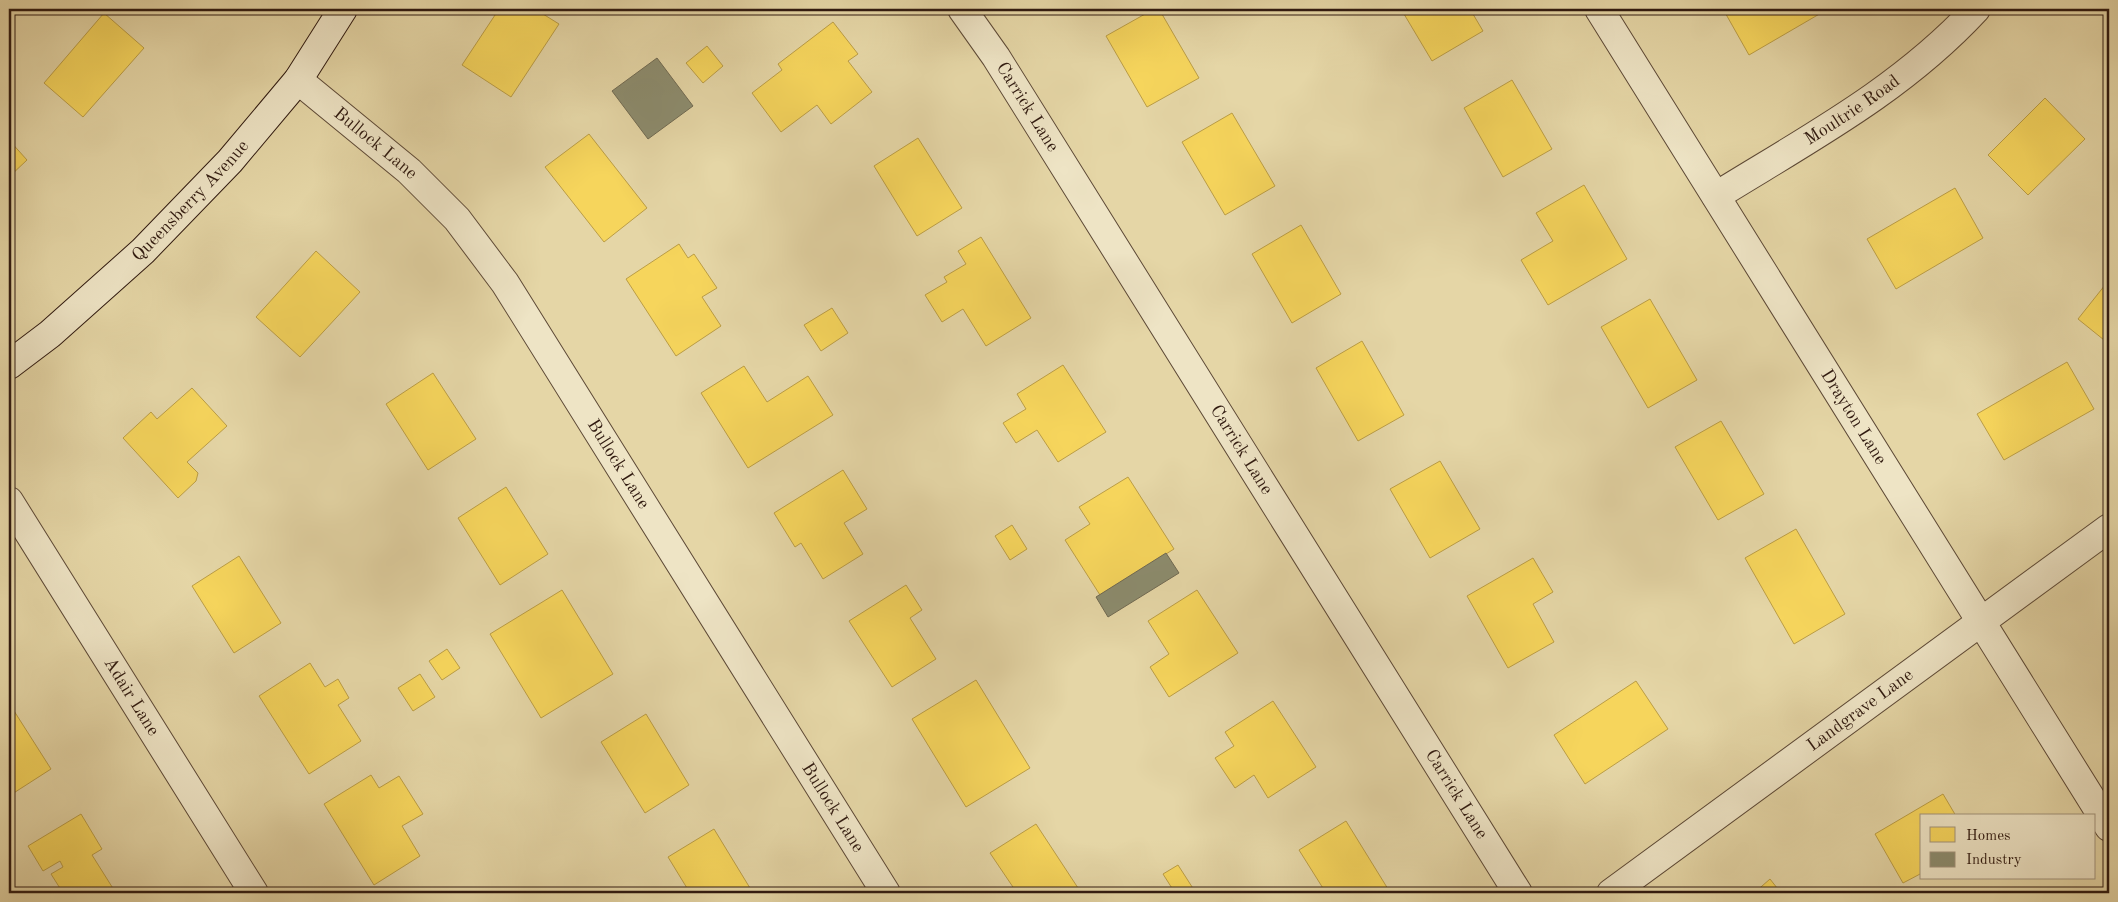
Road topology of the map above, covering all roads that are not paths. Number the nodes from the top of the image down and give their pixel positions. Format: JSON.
{"nodes":[{"id":1,"x":343,"y":9,"type":"edge"},
{"id":2,"x":962,"y":9,"type":"edge"},
{"id":3,"x":1599,"y":9,"type":"edge"},
{"id":4,"x":1976,"y":9,"type":"edge"},
{"id":5,"x":298,"y":80,"type":"junction"},
{"id":6,"x":1716,"y":196,"type":"junction"},
{"id":7,"x":9,"y":365,"type":"edge"},
{"id":8,"x":9,"y":501,"type":"edge"},
{"id":9,"x":2109,"y":528,"type":"edge"},
{"id":10,"x":1983,"y":623,"type":"junction"},
{"id":11,"x":2109,"y":826,"type":"edge"},
{"id":12,"x":254,"y":893,"type":"edge"},
{"id":13,"x":886,"y":893,"type":"edge"},
{"id":14,"x":1518,"y":893,"type":"edge"},
{"id":15,"x":1611,"y":893,"type":"edge"}],
"edges":[{"from":1,"to":5,"type":"street","name":"Queensberry Avenue"},
{"from":2,"to":14,"type":"street","name":"Carrick Lane"},
{"from":3,"to":6,"type":"street","name":"Drayton Lane"},
{"from":4,"to":6,"type":"street","name":"Moultrie Road"},
{"from":5,"to":7,"type":"street","name":"Queensberry Avenue"},
{"from":5,"to":13,"type":"street","name":"Bullock Lane"},
{"from":6,"to":10,"type":"street","name":"Drayton Lane"},
{"from":8,"to":12,"type":"street","name":"Adair Lane"},
{"from":9,"to":10,"type":"street","name":"Landgrave Lane"},
{"from":10,"to":11,"type":"street","name":"Drayton Lane"},
{"from":10,"to":15,"type":"street","name":"Landgrave Lane"}]}
